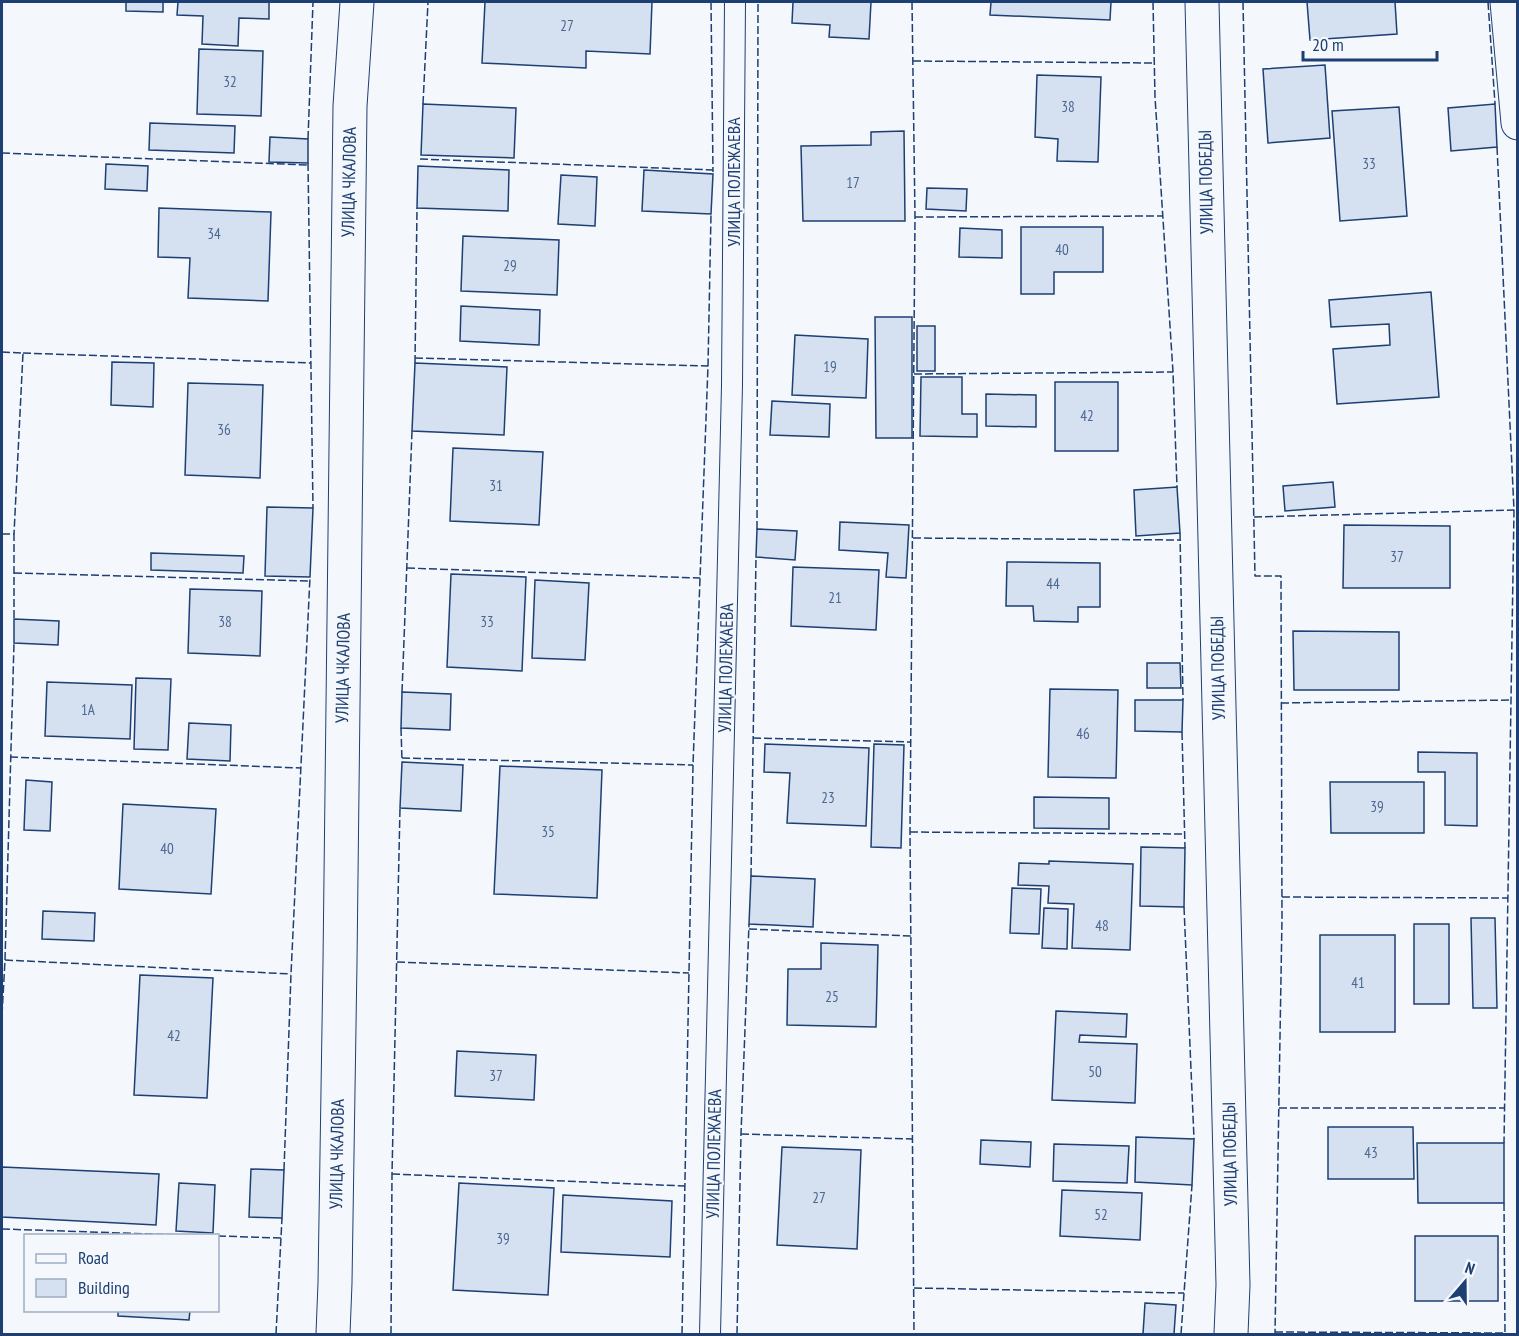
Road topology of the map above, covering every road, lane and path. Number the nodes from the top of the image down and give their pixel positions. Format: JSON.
{"nodes":[{"id":1,"x":357,"y":2,"type":"edge"},
{"id":2,"x":735,"y":2,"type":"edge"},
{"id":3,"x":1202,"y":2,"type":"edge"},
{"id":4,"x":1507,"y":2,"type":"edge"},
{"id":5,"x":1518,"y":123,"type":"edge"},
{"id":6,"x":333,"y":1335,"type":"edge"},
{"id":7,"x":710,"y":1335,"type":"edge"},
{"id":8,"x":1231,"y":1335,"type":"edge"}],
"edges":[{"from":1,"to":6,"type":"street","name":"УЛИЦА ЧКАЛОВА"},
{"from":2,"to":7,"type":"lane","name":"УЛИЦА ПОЛЕЖАЕВА"},
{"from":3,"to":8,"type":"street","name":"УЛИЦА ПОБЕДЫ"},
{"from":4,"to":5,"type":"street"}]}
